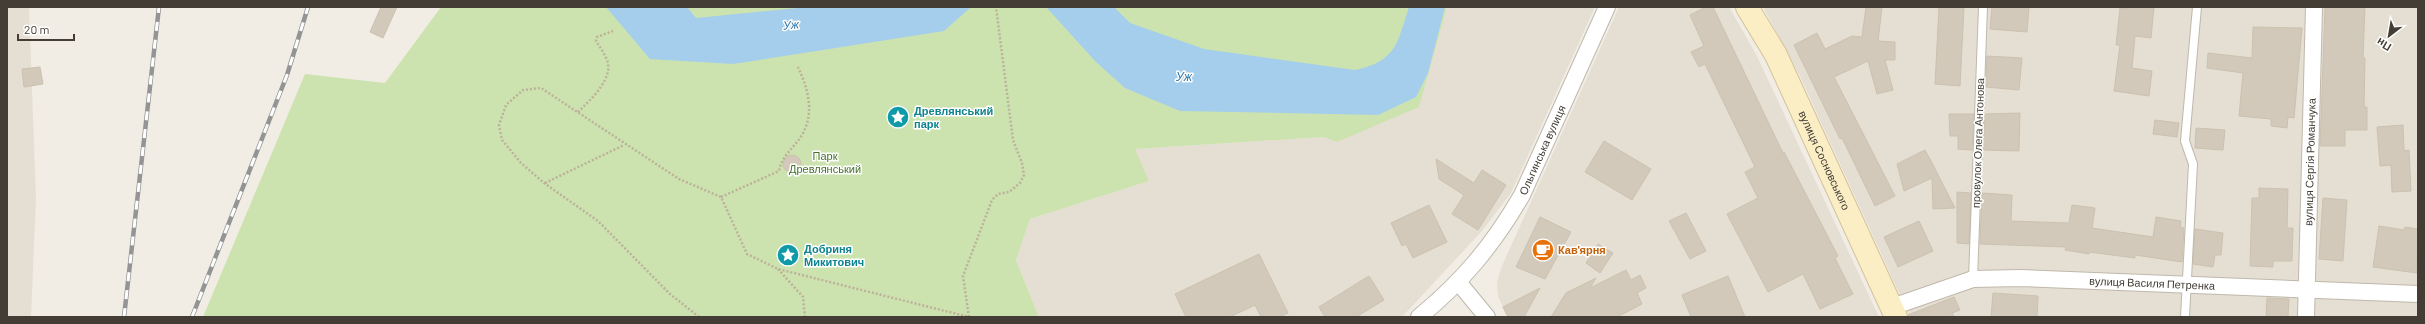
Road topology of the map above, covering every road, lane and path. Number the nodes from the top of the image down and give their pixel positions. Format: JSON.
{"nodes":[{"id":1,"x":996,"y":7,"type":"edge"},
{"id":2,"x":1607,"y":7,"type":"edge"},
{"id":3,"x":1748,"y":7,"type":"edge"},
{"id":4,"x":1983,"y":7,"type":"edge"},
{"id":5,"x":2198,"y":7,"type":"edge"},
{"id":6,"x":2314,"y":7,"type":"edge"},
{"id":7,"x":613,"y":31,"type":"dead end"},
{"id":8,"x":798,"y":67,"type":"dead end"},
{"id":9,"x":578,"y":112,"type":"junction"},
{"id":10,"x":624,"y":145,"type":"junction"},
{"id":11,"x":544,"y":183,"type":"junction"},
{"id":12,"x":721,"y":197,"type":"junction"},
{"id":13,"x":778,"y":269,"type":"junction"},
{"id":14,"x":1973,"y":279,"type":"junction"},
{"id":15,"x":1459,"y":283,"type":"junction"},
{"id":16,"x":2187,"y":286,"type":"junction"},
{"id":17,"x":2306,"y":288,"type":"junction"},
{"id":18,"x":2418,"y":294,"type":"edge"},
{"id":19,"x":1894,"y":312,"type":"edge"},
{"id":20,"x":699,"y":317,"type":"edge"},
{"id":21,"x":805,"y":317,"type":"edge"},
{"id":22,"x":970,"y":317,"type":"edge"},
{"id":23,"x":1419,"y":317,"type":"edge"},
{"id":24,"x":1487,"y":317,"type":"edge"},
{"id":25,"x":2185,"y":317,"type":"edge"},
{"id":26,"x":2306,"y":317,"type":"edge"}],
"edges":[{"from":1,"to":22,"type":"path"},
{"from":2,"to":15,"type":"street","name":"Ольгинська вулиця"},
{"from":3,"to":19,"type":"street","name":"вулиця Сосновського"},
{"from":4,"to":14,"type":"lane","name":"провулок Олега Антонова"},
{"from":5,"to":16,"type":"lane"},
{"from":6,"to":17,"type":"street","name":"вулиця Сергія Романчука"},
{"from":7,"to":9,"type":"path"},
{"from":8,"to":12,"type":"path"},
{"from":9,"to":10,"type":"path"},
{"from":9,"to":11,"type":"path"},
{"from":10,"to":11,"type":"path"},
{"from":10,"to":12,"type":"path"},
{"from":11,"to":20,"type":"path"},
{"from":12,"to":13,"type":"path"},
{"from":13,"to":21,"type":"path"},
{"from":13,"to":22,"type":"path"},
{"from":14,"to":16,"type":"street","name":"вулиця Василя Петренка"},
{"from":14,"to":19,"type":"street","name":"вулиця Василя Петренка"},
{"from":15,"to":23,"type":"street","name":"Ольгинська вулиця"},
{"from":15,"to":24,"type":"street"},
{"from":16,"to":17,"type":"street","name":"вулиця Василя Петренка"},
{"from":16,"to":25,"type":"lane"},
{"from":17,"to":18,"type":"street","name":"вулиця Василя Петренка"},
{"from":17,"to":26,"type":"street","name":"вулиця Сергія Романчука"}]}
